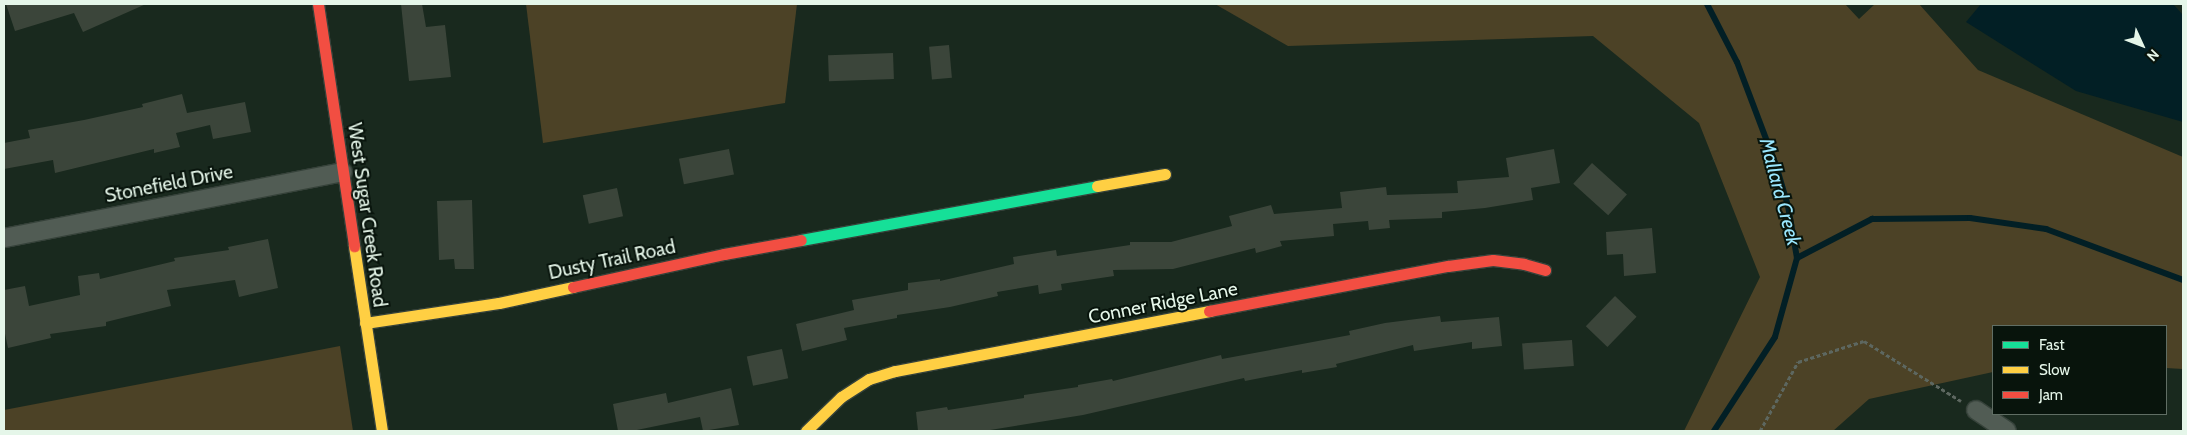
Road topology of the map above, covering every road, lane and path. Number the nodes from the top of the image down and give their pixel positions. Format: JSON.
{"nodes":[{"id":1,"x":318,"y":4,"type":"edge"},
{"id":2,"x":343,"y":172,"type":"junction"},
{"id":3,"x":1165,"y":174,"type":"dead end"},
{"id":4,"x":4,"y":238,"type":"edge"},
{"id":5,"x":1545,"y":270,"type":"dead end"},
{"id":6,"x":365,"y":323,"type":"junction"},
{"id":7,"x":1976,"y":410,"type":"joint"},
{"id":8,"x":382,"y":431,"type":"edge"},
{"id":9,"x":806,"y":431,"type":"edge"},
{"id":10,"x":1760,"y":431,"type":"edge"},
{"id":11,"x":2007,"y":431,"type":"edge"}],
"edges":[{"from":1,"to":2,"type":"street","name":"West Sugar Creek Road"},
{"from":2,"to":4,"type":"street","name":"Stonefield Drive"},
{"from":2,"to":6,"type":"street","name":"West Sugar Creek Road"},
{"from":3,"to":6,"type":"street","name":"Dusty Trail Road"},
{"from":5,"to":9,"type":"street","name":"Conner Ridge Lane"},
{"from":6,"to":8,"type":"street","name":"West Sugar Creek Road"},
{"from":7,"to":10,"type":"path"},
{"from":7,"to":11,"type":"street"}]}
